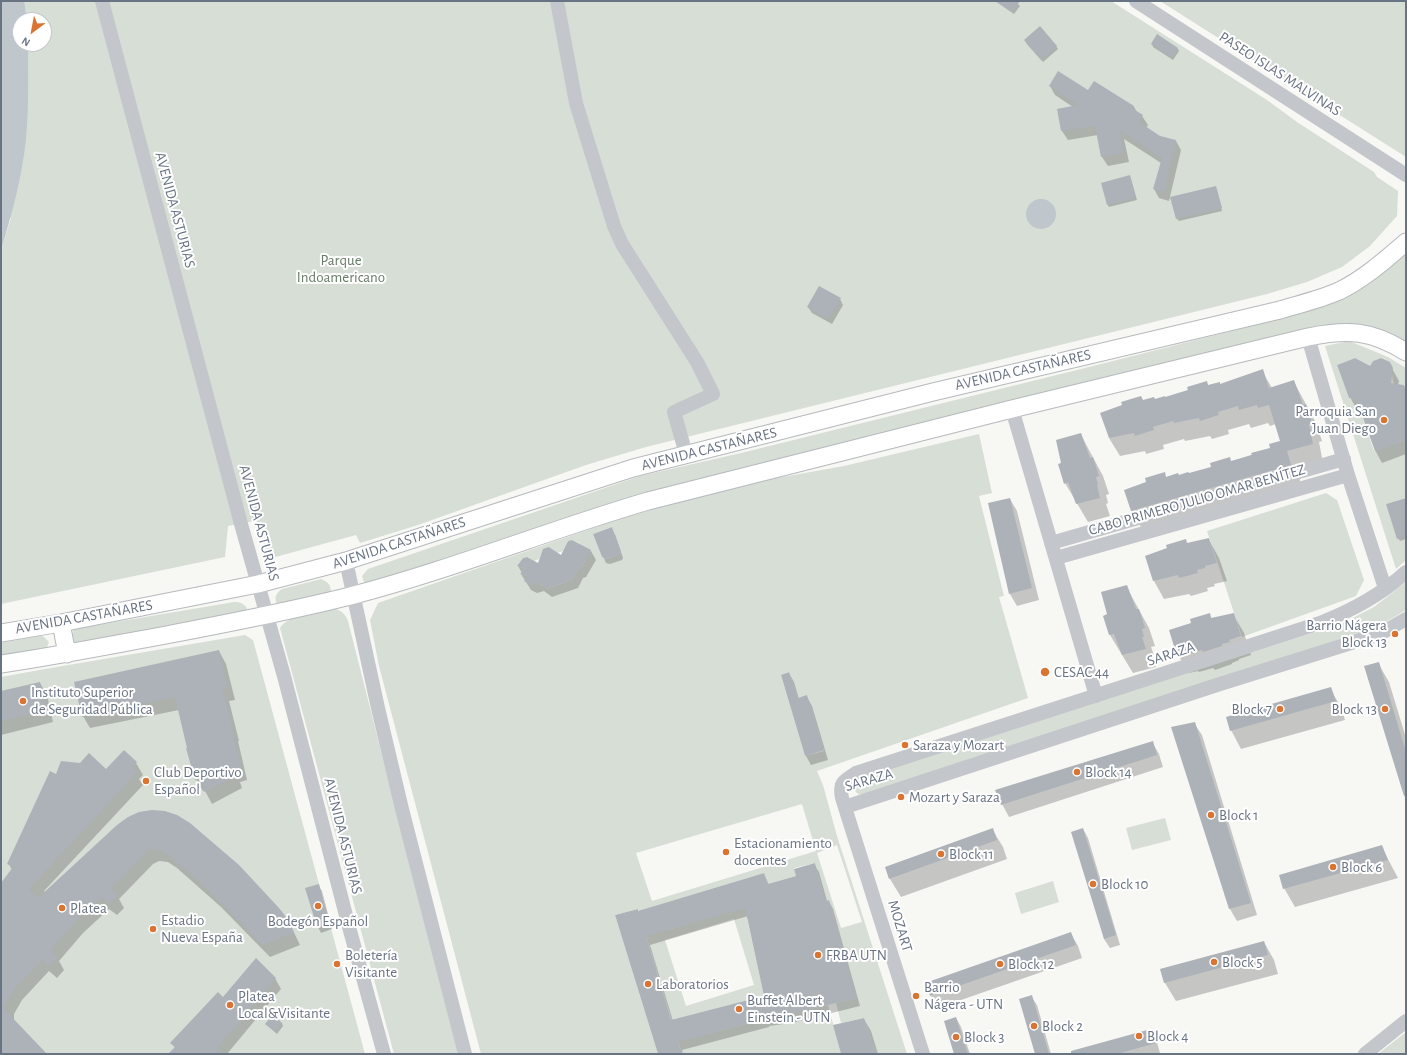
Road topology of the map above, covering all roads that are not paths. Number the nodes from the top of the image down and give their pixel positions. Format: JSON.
{"nodes":[{"id":1,"x":102,"y":1,"type":"edge"},
{"id":2,"x":557,"y":1,"type":"edge"},
{"id":3,"x":1136,"y":1,"type":"edge"},
{"id":4,"x":1406,"y":175,"type":"edge"},
{"id":5,"x":1406,"y":242,"type":"edge"},
{"id":6,"x":1308,"y":337,"type":"junction"},
{"id":7,"x":1406,"y":352,"type":"edge"},
{"id":8,"x":1012,"y":409,"type":"junction"},
{"id":9,"x":686,"y":454,"type":"junction"},
{"id":10,"x":1344,"y":459,"type":"junction"},
{"id":11,"x":1348,"y":475,"type":"junction"},
{"id":12,"x":1051,"y":543,"type":"junction"},
{"id":13,"x":1056,"y":558,"type":"junction"},
{"id":14,"x":346,"y":562,"type":"junction"},
{"id":15,"x":1406,"y":572,"type":"edge"},
{"id":16,"x":258,"y":584,"type":"junction"},
{"id":17,"x":1385,"y":588,"type":"junction"},
{"id":18,"x":354,"y":595,"type":"junction"},
{"id":19,"x":267,"y":616,"type":"junction"},
{"id":20,"x":1406,"y":619,"type":"edge"},
{"id":21,"x":61,"y":623,"type":"junction"},
{"id":22,"x":1,"y":633,"type":"edge"},
{"id":23,"x":67,"y":654,"type":"junction"},
{"id":24,"x":1,"y":664,"type":"edge"},
{"id":25,"x":1096,"y":696,"type":"junction"},
{"id":26,"x":845,"y":807,"type":"junction"},
{"id":27,"x":1406,"y":1021,"type":"edge"},
{"id":28,"x":384,"y":1054,"type":"edge"},
{"id":29,"x":465,"y":1054,"type":"edge"},
{"id":30,"x":922,"y":1054,"type":"edge"},
{"id":31,"x":1364,"y":1054,"type":"edge"}],
"edges":[{"from":1,"to":16,"type":"street","name":"AVENIDA ASTURIAS"},
{"from":2,"to":9,"type":"street"},
{"from":3,"to":4,"type":"street","name":"PASEO ISLAS MALVINAS"},
{"from":5,"to":9,"type":"main road","name":"AVENIDA CASTAÑARES"},
{"from":6,"to":7,"type":"main road"},
{"from":6,"to":8,"type":"main road"},
{"from":6,"to":10,"type":"street"},
{"from":8,"to":12,"type":"street"},
{"from":8,"to":18,"type":"main road"},
{"from":9,"to":14,"type":"main road","name":"AVENIDA CASTAÑARES"},
{"from":10,"to":11,"type":"street"},
{"from":10,"to":12,"type":"street","name":"CABO PRIMERO JULIO OMAR BENÍTEZ"},
{"from":11,"to":13,"type":"street","name":"CABO PRIMERO JULIO OMAR BENÍTEZ"},
{"from":11,"to":17,"type":"street"},
{"from":12,"to":13,"type":"street"},
{"from":13,"to":25,"type":"street"},
{"from":14,"to":16,"type":"main road","name":"AVENIDA CASTAÑARES"},
{"from":14,"to":18,"type":"street"},
{"from":15,"to":17,"type":"street","name":"SARAZA"},
{"from":16,"to":19,"type":"street","name":"AVENIDA ASTURIAS"},
{"from":16,"to":21,"type":"main road","name":"AVENIDA CASTAÑARES"},
{"from":17,"to":25,"type":"street","name":"SARAZA"},
{"from":18,"to":19,"type":"main road"},
{"from":18,"to":29,"type":"street"},
{"from":19,"to":23,"type":"main road"},
{"from":19,"to":28,"type":"street","name":"AVENIDA ASTURIAS"},
{"from":20,"to":26,"type":"street","name":"SARAZA"},
{"from":21,"to":22,"type":"main road","name":"AVENIDA CASTAÑARES"},
{"from":21,"to":23,"type":"main road"},
{"from":23,"to":24,"type":"main road"},
{"from":25,"to":26,"type":"street","name":"SARAZA"},
{"from":26,"to":30,"type":"street","name":"MOZART"},
{"from":27,"to":31,"type":"street"}]}
